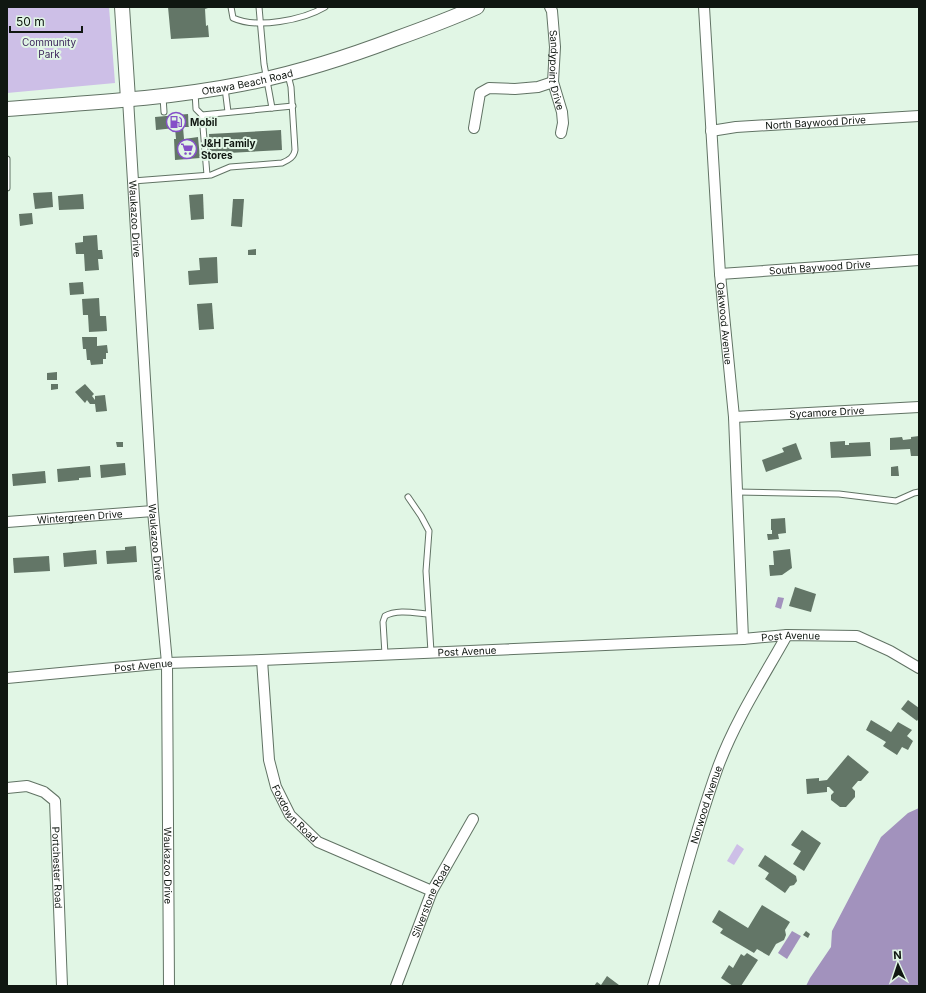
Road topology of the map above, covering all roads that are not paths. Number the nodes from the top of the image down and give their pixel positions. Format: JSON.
{"nodes":[{"id":1,"x":122,"y":7,"type":"edge"},
{"id":2,"x":231,"y":7,"type":"edge"},
{"id":3,"x":259,"y":7,"type":"edge"},
{"id":4,"x":325,"y":7,"type":"edge"},
{"id":5,"x":477,"y":7,"type":"edge"},
{"id":6,"x":550,"y":7,"type":"edge"},
{"id":7,"x":704,"y":7,"type":"edge"},
{"id":8,"x":260,"y":22,"type":"junction"},
{"id":9,"x":288,"y":74,"type":"junction"},
{"id":10,"x":267,"y":79,"type":"junction"},
{"id":11,"x":553,"y":82,"type":"junction"},
{"id":12,"x":225,"y":87,"type":"junction"},
{"id":13,"x":194,"y":91,"type":"junction"},
{"id":14,"x":163,"y":95,"type":"junction"},
{"id":15,"x":128,"y":99,"type":"junction"},
{"id":16,"x":293,"y":106,"type":"junction"},
{"id":17,"x":272,"y":108,"type":"junction"},
{"id":18,"x":7,"y":109,"type":"edge"},
{"id":19,"x":164,"y":112,"type":"dead end"},
{"id":20,"x":228,"y":112,"type":"junction"},
{"id":21,"x":202,"y":115,"type":"junction"},
{"id":22,"x":919,"y":116,"type":"edge"},
{"id":23,"x":474,"y":128,"type":"dead end"},
{"id":24,"x":711,"y":131,"type":"junction"},
{"id":25,"x":561,"y":133,"type":"dead end"},
{"id":26,"x":7,"y":159,"type":"edge"},
{"id":27,"x":207,"y":175,"type":"junction"},
{"id":28,"x":133,"y":181,"type":"junction"},
{"id":29,"x":7,"y":188,"type":"edge"},
{"id":30,"x":919,"y":260,"type":"edge"},
{"id":31,"x":720,"y":274,"type":"junction"},
{"id":32,"x":919,"y":407,"type":"edge"},
{"id":33,"x":734,"y":417,"type":"junction"},
{"id":34,"x":737,"y":492,"type":"junction"},
{"id":35,"x":919,"y":492,"type":"edge"},
{"id":36,"x":408,"y":497,"type":"dead end"},
{"id":37,"x":153,"y":511,"type":"junction"},
{"id":38,"x":7,"y":522,"type":"edge"},
{"id":39,"x":428,"y":614,"type":"junction"},
{"id":40,"x":787,"y":635,"type":"junction"},
{"id":41,"x":743,"y":639,"type":"junction"},
{"id":42,"x":431,"y":652,"type":"junction"},
{"id":43,"x":385,"y":654,"type":"junction"},
{"id":44,"x":262,"y":660,"type":"junction"},
{"id":45,"x":167,"y":663,"type":"junction"},
{"id":46,"x":919,"y":668,"type":"edge"},
{"id":47,"x":7,"y":678,"type":"edge"},
{"id":48,"x":7,"y":788,"type":"edge"},
{"id":49,"x":473,"y":819,"type":"dead end"},
{"id":50,"x":432,"y":891,"type":"junction"},
{"id":51,"x":62,"y":986,"type":"edge"},
{"id":52,"x":169,"y":986,"type":"edge"},
{"id":53,"x":396,"y":986,"type":"edge"},
{"id":54,"x":653,"y":986,"type":"edge"}],
"edges":[{"from":1,"to":15,"type":"street"},
{"from":2,"to":8,"type":"lane"},
{"from":3,"to":8,"type":"lane"},
{"from":4,"to":8,"type":"lane"},
{"from":5,"to":9,"type":"street","name":"Ottawa Beach Road"},
{"from":6,"to":11,"type":"street","name":"Sandypoint Drive"},
{"from":7,"to":24,"type":"street","name":"Oakwood Avenue"},
{"from":8,"to":10,"type":"lane"},
{"from":9,"to":10,"type":"street","name":"Ottawa Beach Road"},
{"from":9,"to":16,"type":"lane"},
{"from":10,"to":12,"type":"street","name":"Ottawa Beach Road"},
{"from":10,"to":17,"type":"lane"},
{"from":11,"to":23,"type":"street"},
{"from":11,"to":25,"type":"street","name":"Sandypoint Drive"},
{"from":12,"to":13,"type":"street","name":"Ottawa Beach Road"},
{"from":12,"to":20,"type":"lane"},
{"from":13,"to":14,"type":"street","name":"Ottawa Beach Road"},
{"from":13,"to":21,"type":"lane"},
{"from":14,"to":15,"type":"street","name":"Ottawa Beach Road"},
{"from":14,"to":19,"type":"lane"},
{"from":15,"to":18,"type":"street","name":"Ottawa Beach Road"},
{"from":15,"to":28,"type":"street","name":"Waukazoo Drive"},
{"from":16,"to":17,"type":"lane"},
{"from":16,"to":27,"type":"lane"},
{"from":17,"to":20,"type":"lane"},
{"from":20,"to":21,"type":"lane"},
{"from":21,"to":27,"type":"lane"},
{"from":22,"to":24,"type":"street","name":"North Baywood Drive"},
{"from":24,"to":31,"type":"street","name":"Oakwood Avenue"},
{"from":26,"to":29,"type":"lane"},
{"from":27,"to":28,"type":"lane"},
{"from":28,"to":37,"type":"street","name":"Waukazoo Drive"},
{"from":30,"to":31,"type":"street","name":"South Baywood Drive"},
{"from":31,"to":33,"type":"street","name":"Oakwood Avenue"},
{"from":32,"to":33,"type":"street","name":"Sycamore Drive"},
{"from":33,"to":34,"type":"street","name":"Oakwood Avenue"},
{"from":34,"to":35,"type":"lane"},
{"from":34,"to":41,"type":"street","name":"Oakwood Avenue"},
{"from":36,"to":39,"type":"lane"},
{"from":37,"to":38,"type":"street","name":"Wintergreen Drive"},
{"from":37,"to":45,"type":"street","name":"Waukazoo Drive"},
{"from":39,"to":42,"type":"lane"},
{"from":39,"to":43,"type":"lane"},
{"from":40,"to":41,"type":"street","name":"Post Avenue"},
{"from":40,"to":46,"type":"street","name":"Post Avenue"},
{"from":40,"to":54,"type":"street","name":"Norwood Avenue"},
{"from":41,"to":42,"type":"street","name":"Post Avenue"},
{"from":42,"to":43,"type":"street","name":"Post Avenue"},
{"from":43,"to":44,"type":"street","name":"Post Avenue"},
{"from":44,"to":45,"type":"street","name":"Post Avenue"},
{"from":44,"to":50,"type":"street","name":"Foxdown Road"},
{"from":45,"to":47,"type":"street","name":"Post Avenue"},
{"from":45,"to":52,"type":"street","name":"Waukazoo Drive"},
{"from":48,"to":51,"type":"street","name":"Portchester Road"},
{"from":49,"to":50,"type":"street","name":"Silverstone Road"},
{"from":50,"to":53,"type":"street","name":"Silverstone Road"}]}
